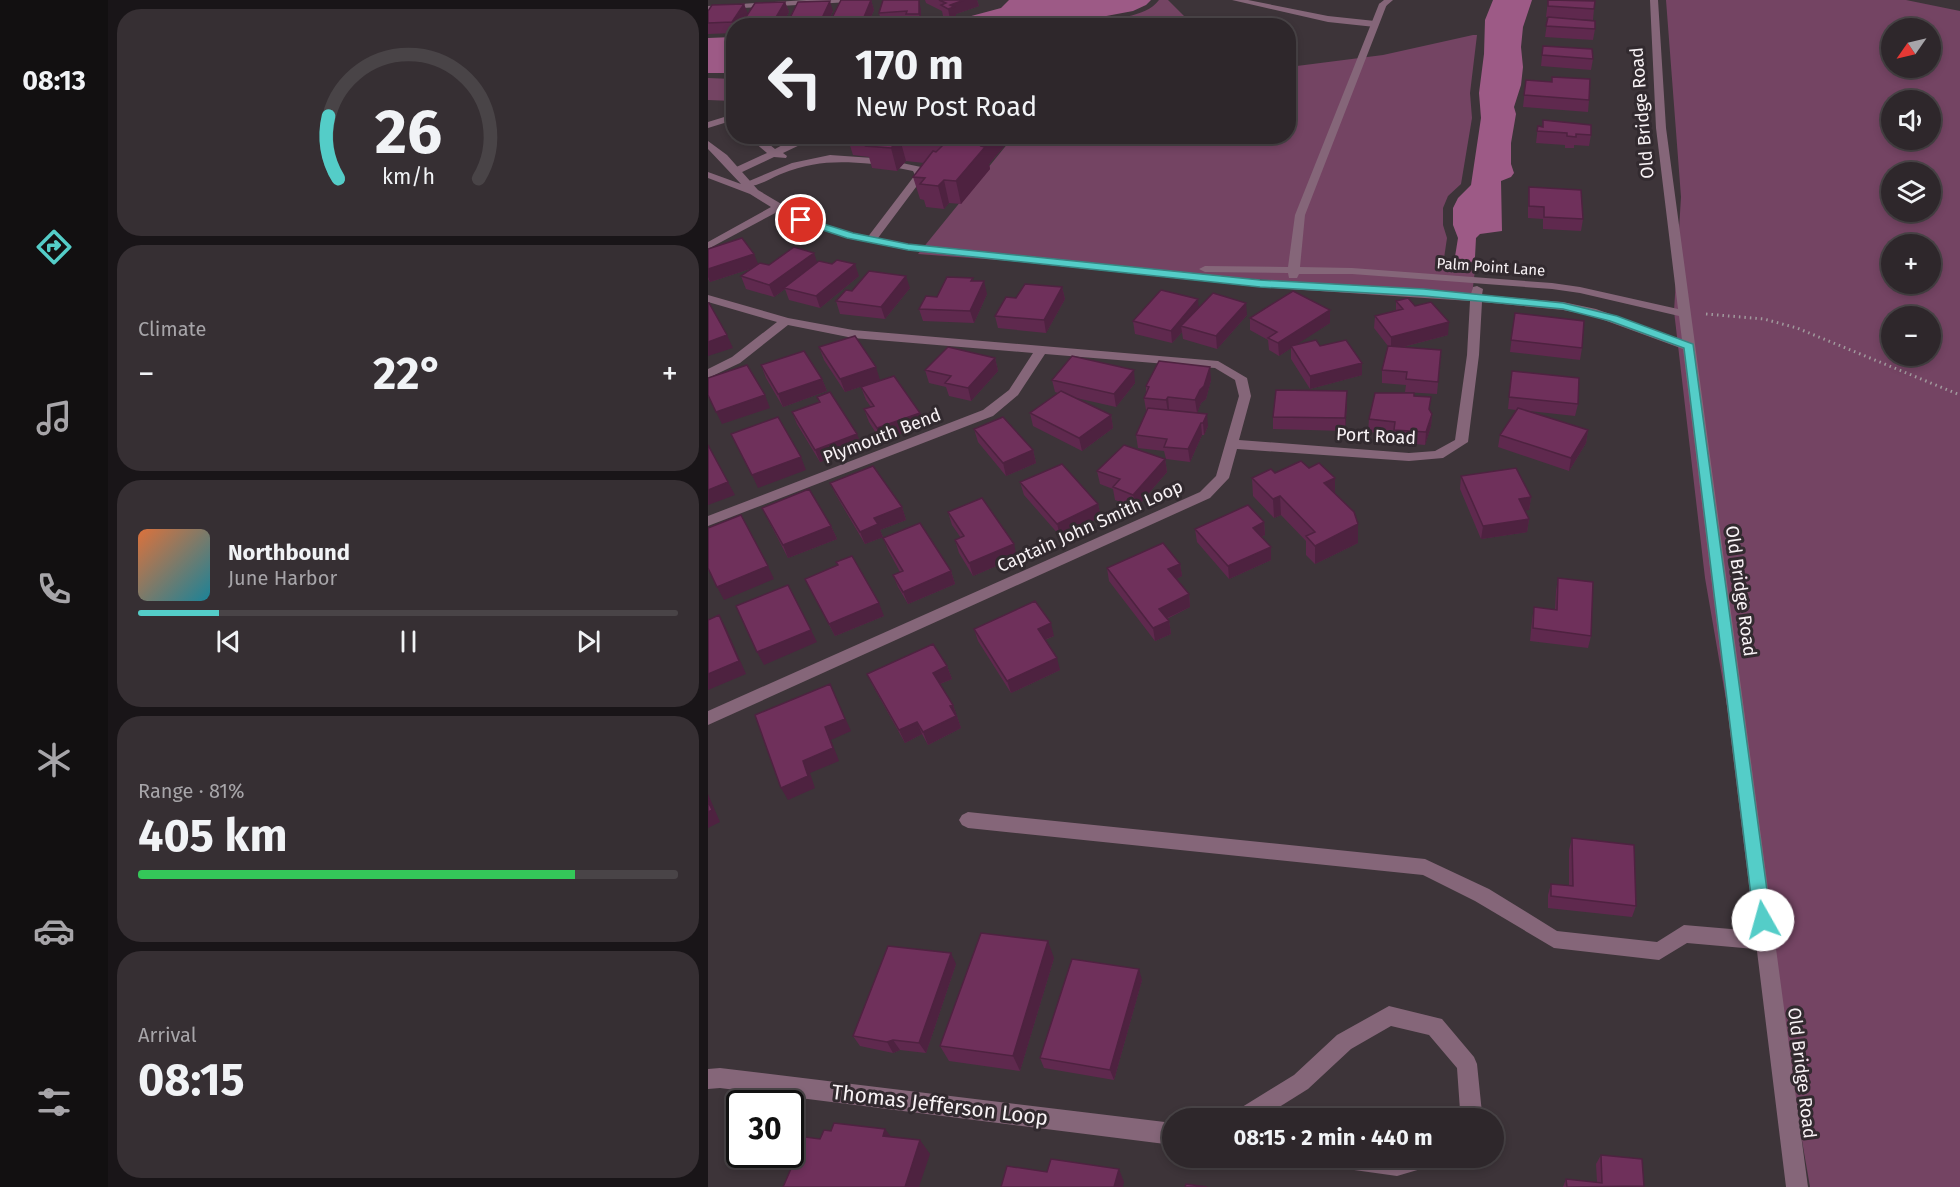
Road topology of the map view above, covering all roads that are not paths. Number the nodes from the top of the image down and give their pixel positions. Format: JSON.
{"nodes":[{"id":1,"x":849,"y":0,"type":"edge"},
{"id":2,"x":1236,"y":0,"type":"edge"},
{"id":3,"x":1654,"y":0,"type":"edge"},
{"id":4,"x":1386,"y":2,"type":"edge"},
{"id":5,"x":708,"y":8,"type":"edge"},
{"id":6,"x":1375,"y":24,"type":"junction"},
{"id":7,"x":726,"y":120,"type":"edge"},
{"id":8,"x":708,"y":125,"type":"edge"},
{"id":9,"x":708,"y":144,"type":"edge"},
{"id":10,"x":763,"y":144,"type":"edge"},
{"id":11,"x":795,"y":144,"type":"edge"},
{"id":12,"x":775,"y":154,"type":"junction"},
{"id":13,"x":873,"y":161,"type":"edge"},
{"id":14,"x":809,"y":163,"type":"junction"},
{"id":15,"x":902,"y":166,"type":"edge"},
{"id":16,"x":736,"y":171,"type":"junction"},
{"id":17,"x":708,"y":175,"type":"edge"},
{"id":18,"x":751,"y":188,"type":"junction"},
{"id":19,"x":779,"y":207,"type":"junction"},
{"id":20,"x":871,"y":240,"type":"junction"},
{"id":21,"x":708,"y":246,"type":"edge"},
{"id":22,"x":1294,"y":268,"type":"junction"},
{"id":23,"x":1125,"y":269,"type":"junction"},
{"id":24,"x":1477,"y":281,"type":"junction"},
{"id":25,"x":1293,"y":285,"type":"junction"},
{"id":26,"x":708,"y":298,"type":"edge"},
{"id":27,"x":1477,"y":298,"type":"junction"},
{"id":28,"x":1684,"y":314,"type":"junction"},
{"id":29,"x":786,"y":321,"type":"junction"},
{"id":30,"x":1689,"y":347,"type":"junction"},
{"id":31,"x":1041,"y":349,"type":"junction"},
{"id":32,"x":708,"y":374,"type":"edge"},
{"id":33,"x":1232,"y":444,"type":"junction"},
{"id":34,"x":708,"y":521,"type":"edge"},
{"id":35,"x":708,"y":718,"type":"edge"},
{"id":36,"x":968,"y":820,"type":"dead end"},
{"id":37,"x":1766,"y":941,"type":"junction"},
{"id":38,"x":708,"y":1079,"type":"edge"},
{"id":39,"x":1259,"y":1108,"type":"edge"},
{"id":40,"x":1471,"y":1108,"type":"edge"},
{"id":41,"x":1162,"y":1133,"type":"edge"},
{"id":42,"x":1797,"y":1187,"type":"edge"}],
"edges":[{"from":1,"to":5,"type":"street"},
{"from":2,"to":6,"type":"street"},
{"from":3,"to":28,"type":"street","name":"Old Bridge Road"},
{"from":4,"to":6,"type":"street"},
{"from":6,"to":22,"type":"street"},
{"from":7,"to":8,"type":"street"},
{"from":9,"to":16,"type":"street"},
{"from":10,"to":12,"type":"street"},
{"from":11,"to":12,"type":"street"},
{"from":12,"to":14,"type":"street"},
{"from":12,"to":16,"type":"street"},
{"from":13,"to":14,"type":"street"},
{"from":14,"to":18,"type":"street"},
{"from":15,"to":20,"type":"street"},
{"from":16,"to":18,"type":"street"},
{"from":17,"to":18,"type":"street"},
{"from":18,"to":19,"type":"street"},
{"from":19,"to":20,"type":"street"},
{"from":19,"to":21,"type":"street"},
{"from":20,"to":23,"type":"street"},
{"from":22,"to":23,"type":"street","name":"Palm Point Lane"},
{"from":22,"to":24,"type":"street","name":"Palm Point Lane"},
{"from":22,"to":25,"type":"street"},
{"from":23,"to":25,"type":"street"},
{"from":24,"to":27,"type":"street","name":"Port Road"},
{"from":24,"to":28,"type":"street","name":"Palm Point Lane"},
{"from":25,"to":27,"type":"street"},
{"from":26,"to":29,"type":"street","name":"Captain John Smith Loop"},
{"from":27,"to":30,"type":"street"},
{"from":27,"to":33,"type":"street","name":"Port Road"},
{"from":28,"to":30,"type":"street","name":"Old Bridge Road"},
{"from":29,"to":31,"type":"street","name":"Captain John Smith Loop"},
{"from":29,"to":32,"type":"street"},
{"from":30,"to":37,"type":"street","name":"Old Bridge Road"},
{"from":31,"to":33,"type":"street","name":"Captain John Smith Loop"},
{"from":31,"to":34,"type":"street","name":"Plymouth Bend"},
{"from":33,"to":35,"type":"street","name":"Captain John Smith Loop"},
{"from":36,"to":37,"type":"street"},
{"from":37,"to":42,"type":"street","name":"Old Bridge Road"},
{"from":38,"to":41,"type":"street","name":"Thomas Jefferson Loop"},
{"from":39,"to":40,"type":"street"}]}
